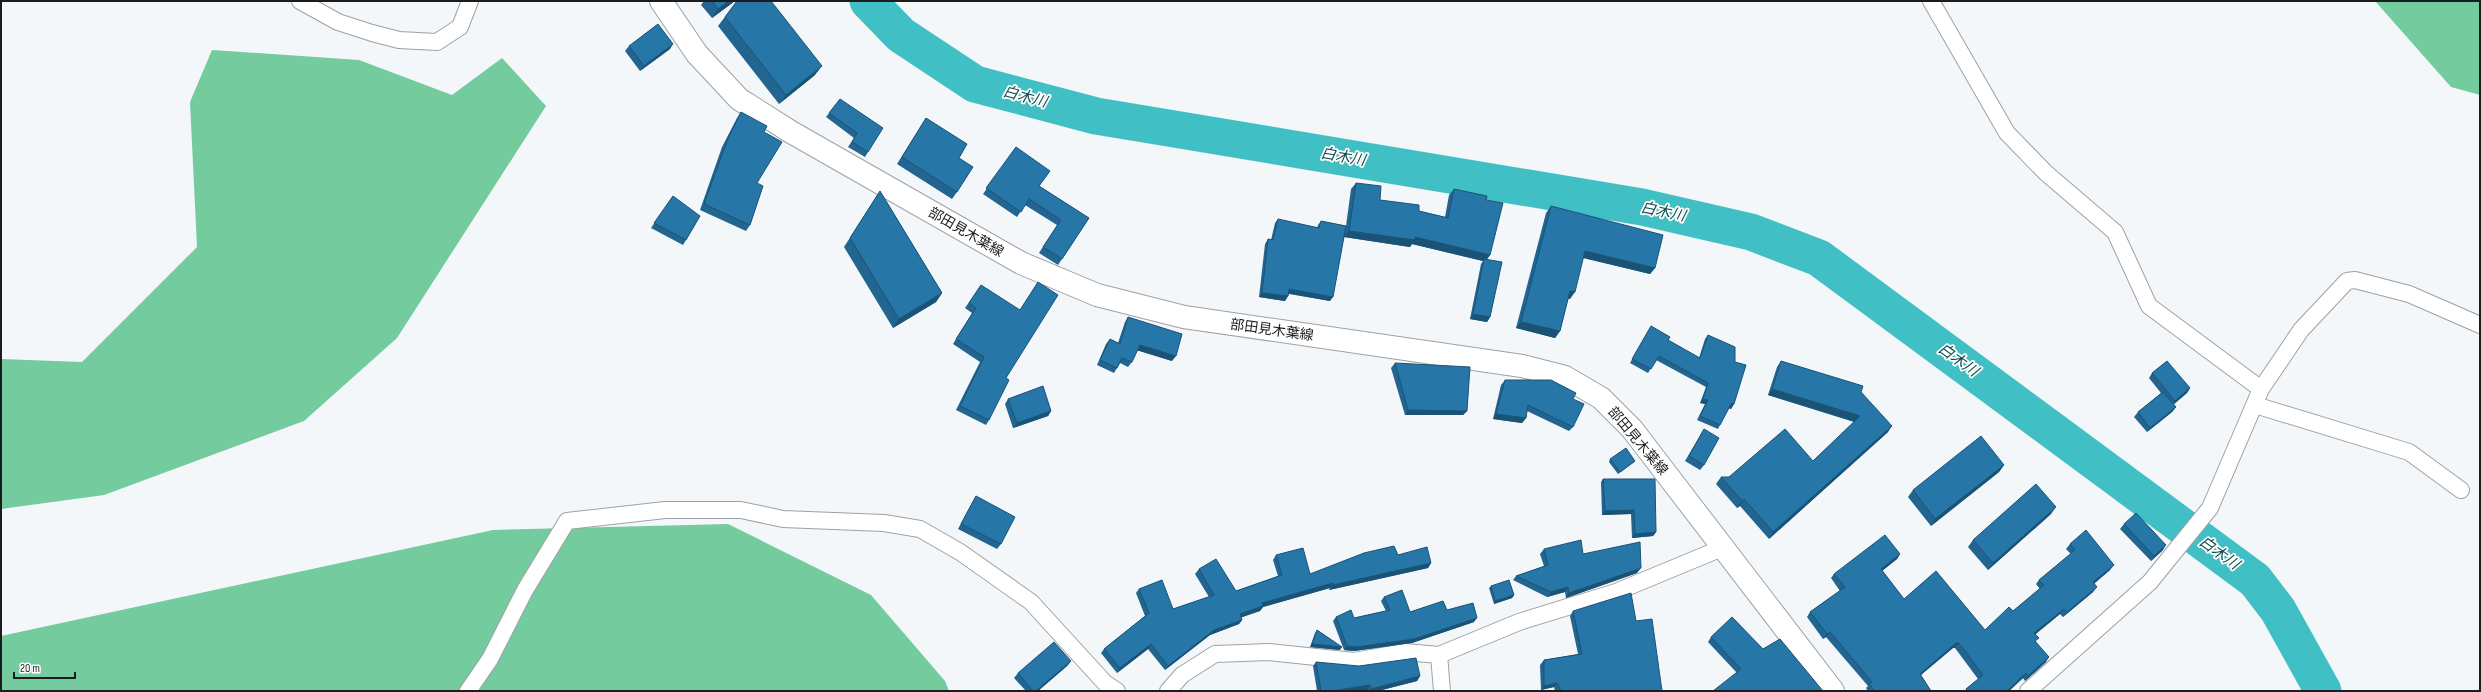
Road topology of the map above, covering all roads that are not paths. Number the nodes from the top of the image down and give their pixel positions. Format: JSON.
{"nodes":[{"id":1,"x":300,"y":1,"type":"edge"},
{"id":2,"x":470,"y":1,"type":"edge"},
{"id":3,"x":662,"y":1,"type":"edge"},
{"id":4,"x":1931,"y":1,"type":"edge"},
{"id":5,"x":2480,"y":325,"type":"edge"},
{"id":6,"x":2262,"y":389,"type":"junction"},
{"id":7,"x":2255,"y":405,"type":"junction"},
{"id":8,"x":2460,"y":490,"type":"dead end"},
{"id":9,"x":1722,"y":548,"type":"junction"},
{"id":10,"x":1439,"y":655,"type":"junction"},
{"id":11,"x":468,"y":691,"type":"edge"},
{"id":12,"x":1117,"y":691,"type":"edge"},
{"id":13,"x":1168,"y":691,"type":"edge"},
{"id":14,"x":1442,"y":691,"type":"edge"},
{"id":15,"x":1833,"y":691,"type":"edge"},
{"id":16,"x":2028,"y":691,"type":"edge"}],
"edges":[{"from":1,"to":2,"type":"street"},
{"from":3,"to":9,"type":"main road","name":"部田見木葉線"},
{"from":4,"to":6,"type":"street"},
{"from":5,"to":6,"type":"street"},
{"from":6,"to":7,"type":"street"},
{"from":7,"to":8,"type":"street"},
{"from":7,"to":16,"type":"street"},
{"from":9,"to":10,"type":"street"},
{"from":9,"to":15,"type":"main road","name":"部田見木葉線"},
{"from":10,"to":13,"type":"street"},
{"from":10,"to":14,"type":"street"},
{"from":11,"to":12,"type":"street"}]}
